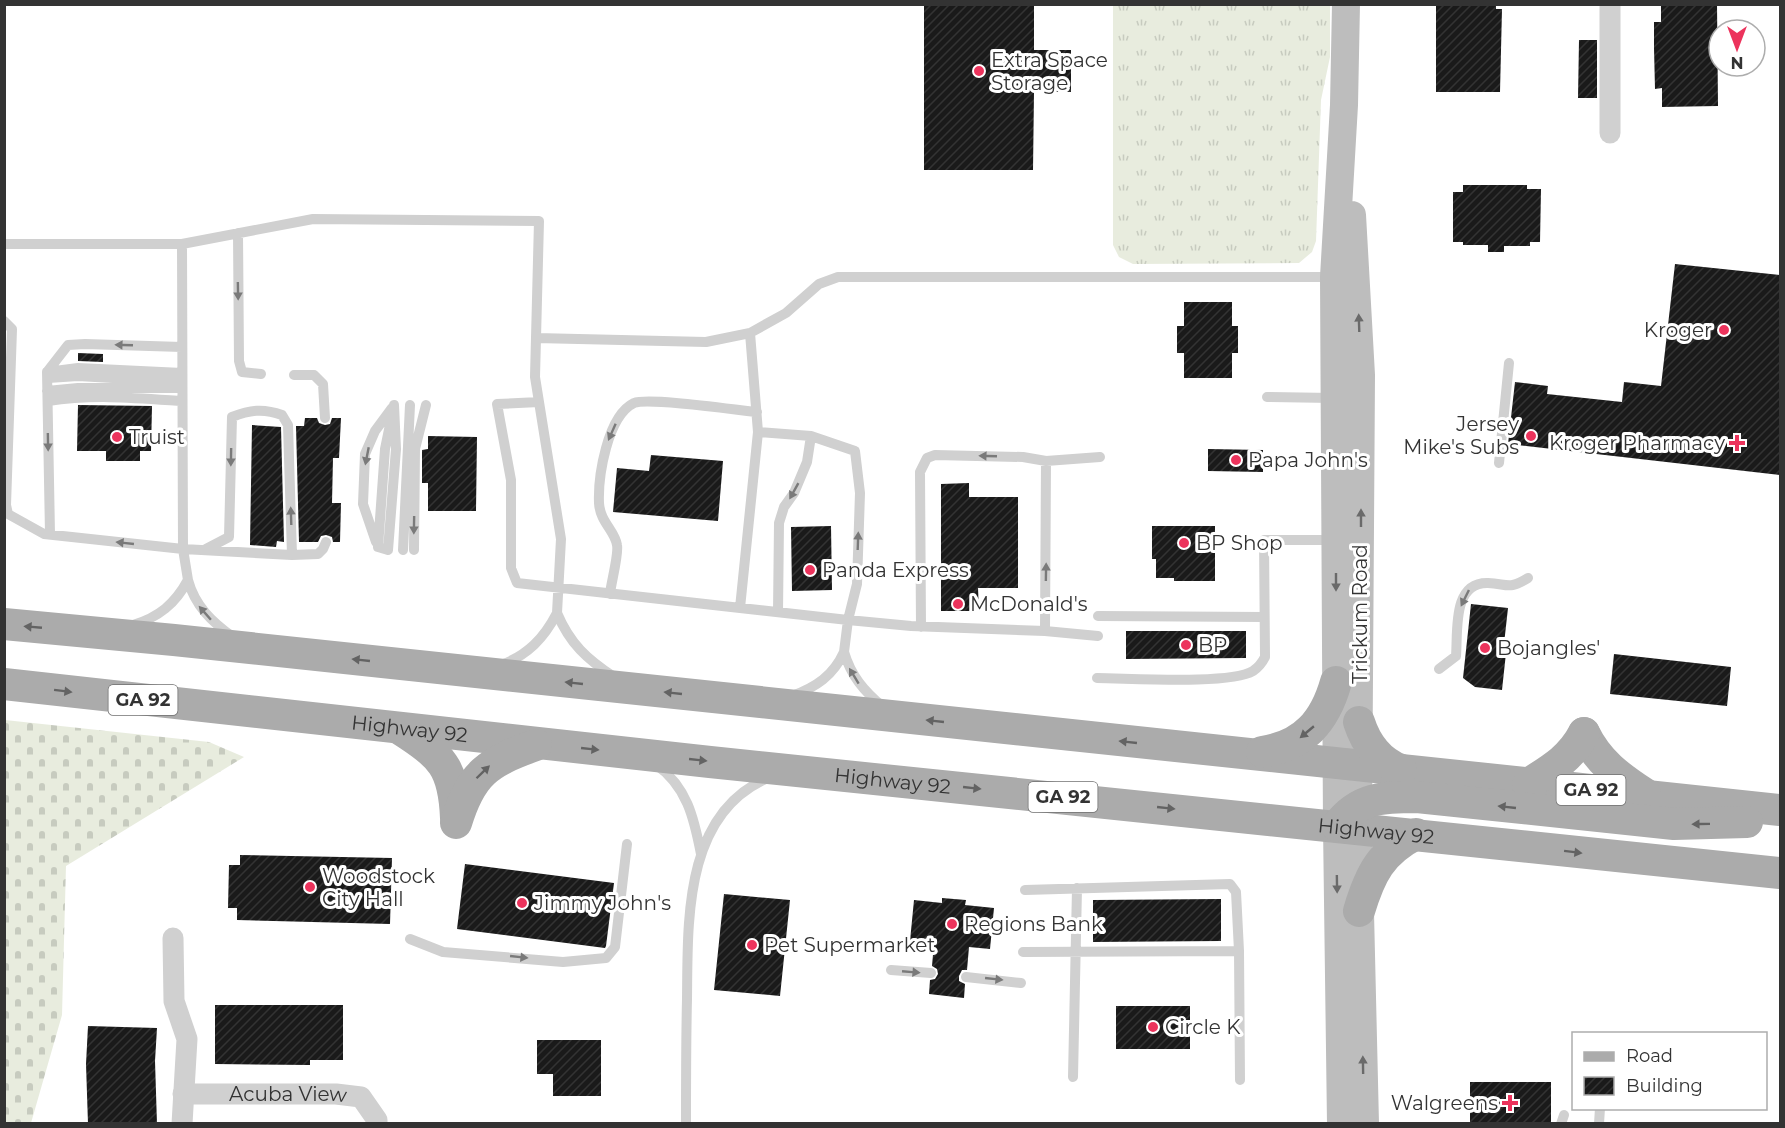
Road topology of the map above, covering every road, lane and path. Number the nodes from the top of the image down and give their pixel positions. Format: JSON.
{"nodes":[{"id":1,"x":1346,"y":4,"type":"edge"},
{"id":2,"x":1610,"y":4,"type":"edge"},
{"id":3,"x":1344,"y":105,"type":"junction"},
{"id":4,"x":1610,"y":133,"type":"dead end"},
{"id":5,"x":238,"y":233,"type":"junction"},
{"id":6,"x":4,"y":244,"type":"edge"},
{"id":7,"x":182,"y":244,"type":"junction"},
{"id":8,"x":1334,"y":277,"type":"junction"},
{"id":9,"x":4,"y":321,"type":"edge"},
{"id":10,"x":750,"y":333,"type":"junction"},
{"id":11,"x":536,"y":338,"type":"junction"},
{"id":12,"x":182,"y":347,"type":"junction"},
{"id":13,"x":1509,"y":363,"type":"dead end"},
{"id":14,"x":261,"y":374,"type":"dead end"},
{"id":15,"x":47,"y":375,"type":"junction"},
{"id":16,"x":294,"y":375,"type":"dead end"},
{"id":17,"x":182,"y":381,"type":"junction"},
{"id":18,"x":47,"y":396,"type":"junction"},
{"id":19,"x":1267,"y":397,"type":"dead end"},
{"id":20,"x":1348,"y":398,"type":"junction"},
{"id":21,"x":182,"y":401,"type":"junction"},
{"id":22,"x":539,"y":402,"type":"junction"},
{"id":23,"x":410,"y":405,"type":"dead end"},
{"id":24,"x":426,"y":405,"type":"dead end"},
{"id":25,"x":757,"y":412,"type":"junction"},
{"id":26,"x":325,"y":418,"type":"dead end"},
{"id":27,"x":759,"y":432,"type":"junction"},
{"id":28,"x":811,"y":436,"type":"junction"},
{"id":29,"x":1100,"y":457,"type":"dead end"},
{"id":30,"x":1046,"y":461,"type":"junction"},
{"id":31,"x":1499,"y":463,"type":"dead end"},
{"id":32,"x":5,"y":505,"type":"edge"},
{"id":33,"x":50,"y":534,"type":"junction"},
{"id":34,"x":1335,"y":540,"type":"junction"},
{"id":35,"x":326,"y":542,"type":"dead end"},
{"id":36,"x":383,"y":548,"type":"joint"},
{"id":37,"x":183,"y":549,"type":"junction"},
{"id":38,"x":205,"y":550,"type":"junction"},
{"id":39,"x":292,"y":555,"type":"junction"},
{"id":40,"x":1528,"y":578,"type":"dead end"},
{"id":41,"x":188,"y":580,"type":"junction"},
{"id":42,"x":559,"y":589,"type":"junction"},
{"id":43,"x":610,"y":594,"type":"junction"},
{"id":44,"x":740,"y":608,"type":"junction"},
{"id":45,"x":778,"y":612,"type":"junction"},
{"id":46,"x":557,"y":613,"type":"junction"},
{"id":47,"x":1098,"y":616,"type":"dead end"},
{"id":48,"x":1264,"y":617,"type":"junction"},
{"id":49,"x":848,"y":620,"type":"junction"},
{"id":50,"x":4,"y":624,"type":"edge"},
{"id":51,"x":921,"y":627,"type":"junction"},
{"id":52,"x":1045,"y":631,"type":"junction"},
{"id":53,"x":103,"y":634,"type":"junction"},
{"id":54,"x":1098,"y":636,"type":"dead end"},
{"id":55,"x":251,"y":648,"type":"junction"},
{"id":56,"x":844,"y":652,"type":"junction"},
{"id":57,"x":1439,"y":669,"type":"dead end"},
{"id":58,"x":481,"y":673,"type":"junction"},
{"id":59,"x":1097,"y":678,"type":"dead end"},
{"id":60,"x":1336,"y":682,"type":"junction"},
{"id":61,"x":4,"y":684,"type":"edge"},
{"id":62,"x":632,"y":689,"type":"junction"},
{"id":63,"x":773,"y":704,"type":"junction"},
{"id":64,"x":895,"y":717,"type":"junction"},
{"id":65,"x":1359,"y":722,"type":"junction"},
{"id":66,"x":397,"y":727,"type":"junction"},
{"id":67,"x":540,"y":743,"type":"junction"},
{"id":68,"x":640,"y":754,"type":"junction"},
{"id":69,"x":1249,"y":754,"type":"junction"},
{"id":70,"x":1348,"y":765,"type":"junction"},
{"id":71,"x":788,"y":769,"type":"junction"},
{"id":72,"x":1401,"y":770,"type":"junction"},
{"id":73,"x":1528,"y":784,"type":"junction"},
{"id":74,"x":1648,"y":796,"type":"junction"},
{"id":75,"x":1780,"y":810,"type":"edge"},
{"id":76,"x":1780,"y":819,"type":"edge"},
{"id":77,"x":1351,"y":820,"type":"junction"},
{"id":78,"x":1416,"y":834,"type":"junction"},
{"id":79,"x":627,"y":844,"type":"dead end"},
{"id":80,"x":701,"y":854,"type":"junction"},
{"id":81,"x":1780,"y":867,"type":"edge"},
{"id":82,"x":1747,"y":870,"type":"junction"},
{"id":83,"x":1780,"y":873,"type":"edge"},
{"id":84,"x":1077,"y":888,"type":"junction"},
{"id":85,"x":1025,"y":890,"type":"dead end"},
{"id":86,"x":1359,"y":911,"type":"junction"},
{"id":87,"x":173,"y":938,"type":"dead end"},
{"id":88,"x":410,"y":939,"type":"dead end"},
{"id":89,"x":1239,"y":951,"type":"junction"},
{"id":90,"x":1023,"y":952,"type":"dead end"},
{"id":91,"x":1075,"y":953,"type":"junction"},
{"id":92,"x":891,"y":970,"type":"dead end"},
{"id":93,"x":931,"y":973,"type":"dead end"},
{"id":94,"x":966,"y":977,"type":"dead end"},
{"id":95,"x":1021,"y":982,"type":"dead end"},
{"id":96,"x":1073,"y":1077,"type":"dead end"},
{"id":97,"x":1240,"y":1080,"type":"dead end"},
{"id":98,"x":183,"y":1094,"type":"junction"},
{"id":99,"x":182,"y":1124,"type":"edge"},
{"id":100,"x":377,"y":1124,"type":"edge"},
{"id":101,"x":686,"y":1124,"type":"edge"},
{"id":102,"x":1341,"y":1124,"type":"edge"},
{"id":103,"x":1365,"y":1124,"type":"edge"}],
"edges":[{"from":1,"to":3,"type":"street","name":"Trickum Road"},
{"from":2,"to":4,"type":"street"},
{"from":3,"to":8,"type":"street","name":"Trickum Road"},
{"from":20,"to":3,"type":"street","name":"Trickum Road","one_way":true},
{"from":5,"to":7,"type":"lane"},
{"from":5,"to":11,"type":"lane"},
{"from":5,"to":14,"type":"lane","one_way":true},
{"from":6,"to":7,"type":"lane"},
{"from":7,"to":12,"type":"lane"},
{"from":8,"to":10,"type":"lane"},
{"from":8,"to":20,"type":"street","name":"Trickum Road"},
{"from":9,"to":32,"type":"lane"},
{"from":10,"to":11,"type":"lane"},
{"from":10,"to":25,"type":"lane"},
{"from":11,"to":22,"type":"lane"},
{"from":12,"to":15,"type":"lane","one_way":true},
{"from":12,"to":17,"type":"lane"},
{"from":13,"to":31,"type":"lane"},
{"from":15,"to":17,"type":"lane"},
{"from":15,"to":18,"type":"lane"},
{"from":16,"to":26,"type":"lane"},
{"from":17,"to":18,"type":"lane"},
{"from":17,"to":21,"type":"lane"},
{"from":18,"to":21,"type":"lane"},
{"from":18,"to":33,"type":"lane","one_way":true},
{"from":19,"to":20,"type":"lane"},
{"from":20,"to":34,"type":"street","name":"Trickum Road"},
{"from":65,"to":20,"type":"street","name":"Trickum Road","one_way":true},
{"from":21,"to":37,"type":"lane"},
{"from":22,"to":42,"type":"lane"},
{"from":22,"to":42,"type":"lane"},
{"from":24,"to":23,"type":"lane","one_way":true},
{"from":25,"to":27,"type":"lane"},
{"from":25,"to":43,"type":"lane","one_way":true},
{"from":27,"to":28,"type":"lane"},
{"from":27,"to":44,"type":"lane"},
{"from":28,"to":45,"type":"lane","one_way":true},
{"from":49,"to":28,"type":"lane","one_way":true},
{"from":29,"to":30,"type":"lane"},
{"from":30,"to":51,"type":"lane","one_way":true},
{"from":52,"to":30,"type":"lane","one_way":true},
{"from":32,"to":33,"type":"lane"},
{"from":37,"to":33,"type":"lane","one_way":true},
{"from":34,"to":48,"type":"lane"},
{"from":34,"to":60,"type":"street","name":"Trickum Road","one_way":true},
{"from":35,"to":39,"type":"lane"},
{"from":36,"to":36,"type":"lane","one_way":true},
{"from":37,"to":38,"type":"lane"},
{"from":37,"to":41,"type":"lane"},
{"from":38,"to":39,"type":"lane"},
{"from":39,"to":38,"type":"lane","one_way":true},
{"from":40,"to":57,"type":"lane","one_way":true},
{"from":41,"to":53,"type":"lane"},
{"from":55,"to":41,"type":"lane","one_way":true},
{"from":42,"to":43,"type":"lane"},
{"from":42,"to":46,"type":"lane"},
{"from":43,"to":44,"type":"lane"},
{"from":44,"to":45,"type":"lane"},
{"from":45,"to":49,"type":"lane"},
{"from":46,"to":58,"type":"lane"},
{"from":46,"to":62,"type":"lane"},
{"from":47,"to":48,"type":"lane"},
{"from":48,"to":59,"type":"lane"},
{"from":49,"to":51,"type":"lane"},
{"from":49,"to":56,"type":"lane"},
{"from":53,"to":50,"type":"main road","number":"GA 92","one_way":true},
{"from":51,"to":52,"type":"lane"},
{"from":52,"to":54,"type":"lane"},
{"from":53,"to":55,"type":"main road","number":"GA 92"},
{"from":58,"to":55,"type":"main road","number":"GA 92","one_way":true},
{"from":56,"to":63,"type":"lane"},
{"from":64,"to":56,"type":"lane","one_way":true},
{"from":62,"to":58,"type":"main road","number":"GA 92","one_way":true},
{"from":60,"to":69,"type":"main road","one_way":true},
{"from":60,"to":70,"type":"street","name":"Trickum Road"},
{"from":61,"to":66,"type":"main road","name":"Highway 92","number":"GA 92","one_way":true},
{"from":63,"to":62,"type":"main road","number":"GA 92","one_way":true},
{"from":63,"to":64,"type":"main road","number":"GA 92"},
{"from":69,"to":64,"type":"main road","number":"GA 92","one_way":true},
{"from":65,"to":70,"type":"street","name":"Trickum Road"},
{"from":65,"to":72,"type":"main road"},
{"from":66,"to":67,"type":"main road","name":"Highway 92","number":"GA 92"},
{"from":66,"to":67,"type":"main road","one_way":true},
{"from":67,"to":68,"type":"main road","name":"Highway 92","number":"GA 92","one_way":true},
{"from":68,"to":71,"type":"main road","name":"Highway 92","number":"GA 92","one_way":true},
{"from":68,"to":80,"type":"lane"},
{"from":69,"to":70,"type":"main road","number":"GA 92"},
{"from":70,"to":72,"type":"main road","number":"GA 92"},
{"from":70,"to":77,"type":"street","name":"Trickum Road"},
{"from":71,"to":77,"type":"main road","name":"Highway 92","number":"GA 92","one_way":true},
{"from":71,"to":80,"type":"lane"},
{"from":72,"to":73,"type":"main road","number":"GA 92"},
{"from":73,"to":74,"type":"main road","number":"GA 92"},
{"from":73,"to":74,"type":"main road"},
{"from":74,"to":75,"type":"main road","number":"GA 92"},
{"from":76,"to":77,"type":"main road","one_way":true},
{"from":77,"to":78,"type":"main road","name":"Highway 92","number":"GA 92"},
{"from":77,"to":86,"type":"street","name":"Trickum Road"},
{"from":77,"to":102,"type":"street","name":"Trickum Road","one_way":true},
{"from":78,"to":82,"type":"main road","name":"Highway 92","number":"GA 92","one_way":true},
{"from":78,"to":86,"type":"main road"},
{"from":88,"to":79,"type":"lane","one_way":true},
{"from":80,"to":101,"type":"lane"},
{"from":81,"to":82,"type":"main road"},
{"from":82,"to":83,"type":"main road","name":"Highway 92","number":"GA 92"},
{"from":84,"to":85,"type":"lane"},
{"from":84,"to":89,"type":"lane"},
{"from":84,"to":91,"type":"lane"},
{"from":103,"to":86,"type":"street","name":"Trickum Road","one_way":true},
{"from":87,"to":98,"type":"street"},
{"from":89,"to":91,"type":"lane"},
{"from":89,"to":97,"type":"lane"},
{"from":90,"to":91,"type":"lane"},
{"from":91,"to":96,"type":"lane"},
{"from":92,"to":93,"type":"lane","one_way":true},
{"from":94,"to":95,"type":"lane","one_way":true},
{"from":98,"to":99,"type":"street"},
{"from":98,"to":100,"type":"street","name":"Acuba View"}]}
